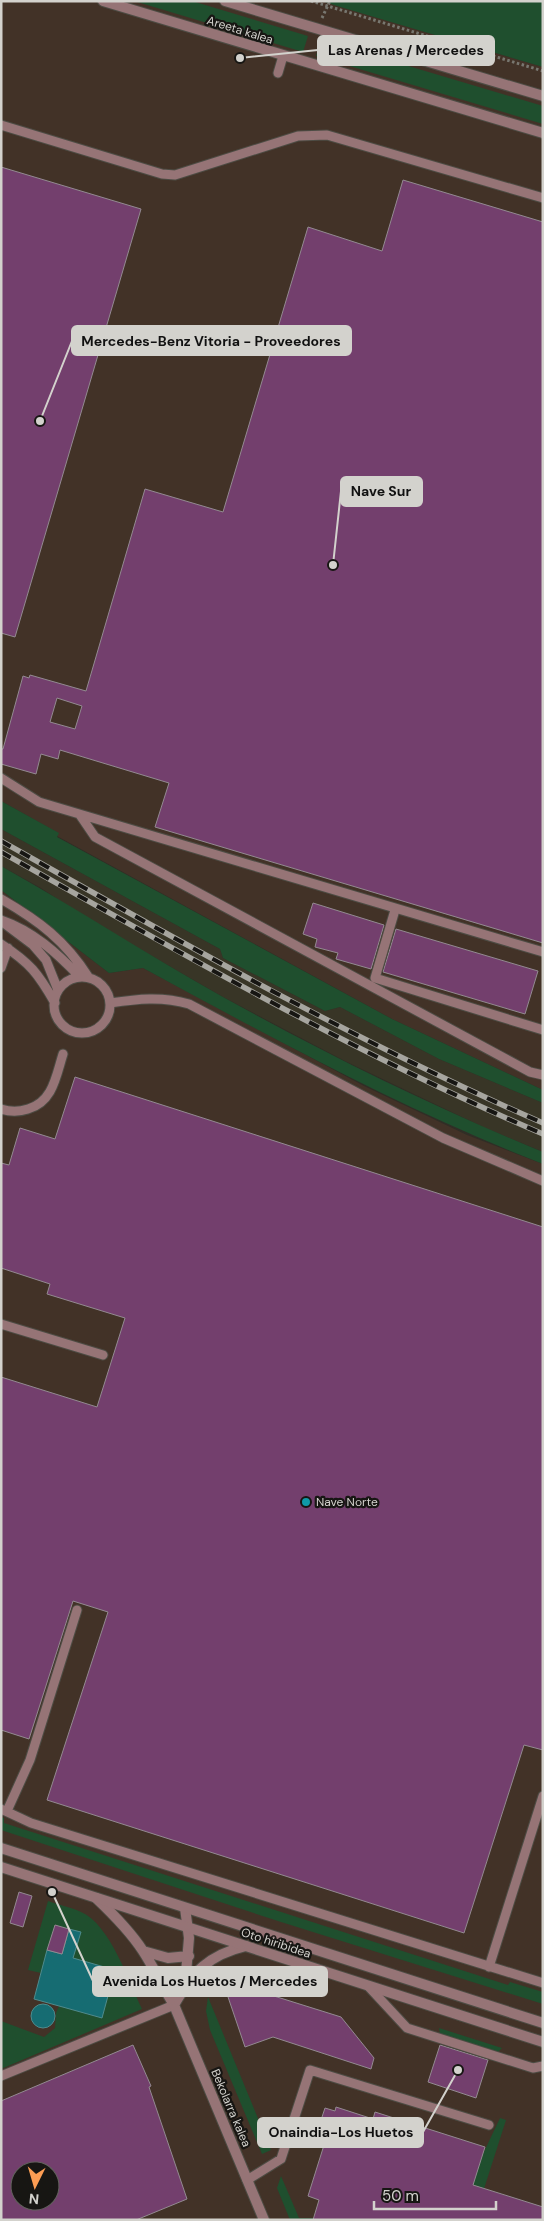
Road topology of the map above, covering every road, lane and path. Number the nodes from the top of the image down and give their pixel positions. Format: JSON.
{"nodes":[{"id":1,"x":103,"y":1,"type":"edge"},
{"id":2,"x":226,"y":1,"type":"edge"},
{"id":3,"x":311,"y":1,"type":"edge"},
{"id":4,"x":330,"y":1,"type":"edge"},
{"id":5,"x":326,"y":6,"type":"junction"},
{"id":6,"x":283,"y":56,"type":"junction"},
{"id":7,"x":543,"y":71,"type":"edge"},
{"id":8,"x":278,"y":73,"type":"dead end"},
{"id":9,"x":543,"y":96,"type":"edge"},
{"id":10,"x":1,"y":125,"type":"edge"},
{"id":11,"x":543,"y":133,"type":"edge"},
{"id":12,"x":543,"y":198,"type":"edge"},
{"id":13,"x":1,"y":778,"type":"edge"},
{"id":14,"x":80,"y":815,"type":"junction"},
{"id":15,"x":1,"y":899,"type":"edge"},
{"id":16,"x":395,"y":910,"type":"junction"},
{"id":17,"x":1,"y":921,"type":"edge"},
{"id":18,"x":4,"y":946,"type":"edge"},
{"id":19,"x":543,"y":952,"type":"edge"},
{"id":20,"x":1,"y":968,"type":"edge"},
{"id":21,"x":85,"y":977,"type":"junction"},
{"id":22,"x":58,"y":990,"type":"junction"},
{"id":23,"x":54,"y":1003,"type":"junction"},
{"id":24,"x":110,"y":1003,"type":"junction"},
{"id":25,"x":543,"y":1030,"type":"edge"},
{"id":26,"x":63,"y":1054,"type":"dead end"},
{"id":27,"x":543,"y":1075,"type":"edge"},
{"id":28,"x":1,"y":1109,"type":"edge"},
{"id":29,"x":543,"y":1181,"type":"edge"},
{"id":30,"x":1,"y":1324,"type":"edge"},
{"id":31,"x":103,"y":1355,"type":"dead end"},
{"id":32,"x":77,"y":1610,"type":"dead end"},
{"id":33,"x":543,"y":1796,"type":"edge"},
{"id":34,"x":4,"y":1810,"type":"edge"},
{"id":35,"x":1,"y":1848,"type":"edge"},
{"id":36,"x":1,"y":1867,"type":"edge"},
{"id":37,"x":96,"y":1898,"type":"junction"},
{"id":38,"x":185,"y":1908,"type":"junction"},
{"id":39,"x":189,"y":1927,"type":"junction"},
{"id":40,"x":246,"y":1946,"type":"junction"},
{"id":41,"x":143,"y":1951,"type":"junction"},
{"id":42,"x":189,"y":1956,"type":"junction"},
{"id":43,"x":489,"y":1967,"type":"junction"},
{"id":44,"x":543,"y":1983,"type":"edge"},
{"id":45,"x":185,"y":1986,"type":"junction"},
{"id":46,"x":368,"y":1986,"type":"junction"},
{"id":47,"x":174,"y":2005,"type":"junction"},
{"id":48,"x":543,"y":2023,"type":"edge"},
{"id":49,"x":543,"y":2042,"type":"edge"},
{"id":50,"x":543,"y":2066,"type":"edge"},
{"id":51,"x":1,"y":2076,"type":"edge"},
{"id":52,"x":489,"y":2125,"type":"dead end"},
{"id":53,"x":248,"y":2180,"type":"junction"},
{"id":54,"x":264,"y":2220,"type":"edge"}],
"edges":[{"from":1,"to":6,"type":"street","name":"Areeta kalea"},
{"from":2,"to":9,"type":"street","name":"Areeta kalea"},
{"from":3,"to":5,"type":"path"},
{"from":4,"to":5,"type":"path"},
{"from":5,"to":7,"type":"path"},
{"from":6,"to":8,"type":"lane"},
{"from":6,"to":11,"type":"street","name":"Areeta kalea"},
{"from":10,"to":12,"type":"lane"},
{"from":13,"to":14,"type":"lane"},
{"from":14,"to":16,"type":"lane"},
{"from":14,"to":27,"type":"lane"},
{"from":15,"to":21,"type":"lane"},
{"from":16,"to":19,"type":"lane"},
{"from":16,"to":25,"type":"lane"},
{"from":17,"to":21,"type":"lane"},
{"from":17,"to":22,"type":"lane"},
{"from":18,"to":20,"type":"lane"},
{"from":18,"to":23,"type":"lane"},
{"from":21,"to":22,"type":"lane"},
{"from":21,"to":24,"type":"lane"},
{"from":22,"to":23,"type":"lane"},
{"from":23,"to":24,"type":"lane"},
{"from":24,"to":29,"type":"lane"},
{"from":26,"to":28,"type":"lane"},
{"from":30,"to":31,"type":"lane"},
{"from":32,"to":34,"type":"lane"},
{"from":33,"to":43,"type":"lane"},
{"from":34,"to":43,"type":"lane"},
{"from":35,"to":38,"type":"street","name":"Oto hiribidea"},
{"from":36,"to":37,"type":"street","name":"Oto hiribidea"},
{"from":37,"to":39,"type":"street","name":"Oto hiribidea"},
{"from":37,"to":41,"type":"street","name":"Bekolarra kalea"},
{"from":38,"to":39,"type":"street"},
{"from":38,"to":48,"type":"street","name":"Oto hiribidea"},
{"from":39,"to":40,"type":"street","name":"Oto hiribidea"},
{"from":39,"to":42,"type":"street"},
{"from":40,"to":45,"type":"street"},
{"from":40,"to":46,"type":"street","name":"Oto hiribidea"},
{"from":41,"to":42,"type":"street"},
{"from":41,"to":47,"type":"street","name":"Bekolarra kalea"},
{"from":42,"to":45,"type":"street"},
{"from":43,"to":44,"type":"lane"},
{"from":45,"to":47,"type":"street"},
{"from":46,"to":49,"type":"street","name":"Oto hiribidea"},
{"from":46,"to":50,"type":"lane"},
{"from":47,"to":51,"type":"lane"},
{"from":47,"to":53,"type":"street","name":"Bekolarra kalea"},
{"from":52,"to":53,"type":"lane"},
{"from":53,"to":54,"type":"street","name":"Bekolarra kalea"}]}
